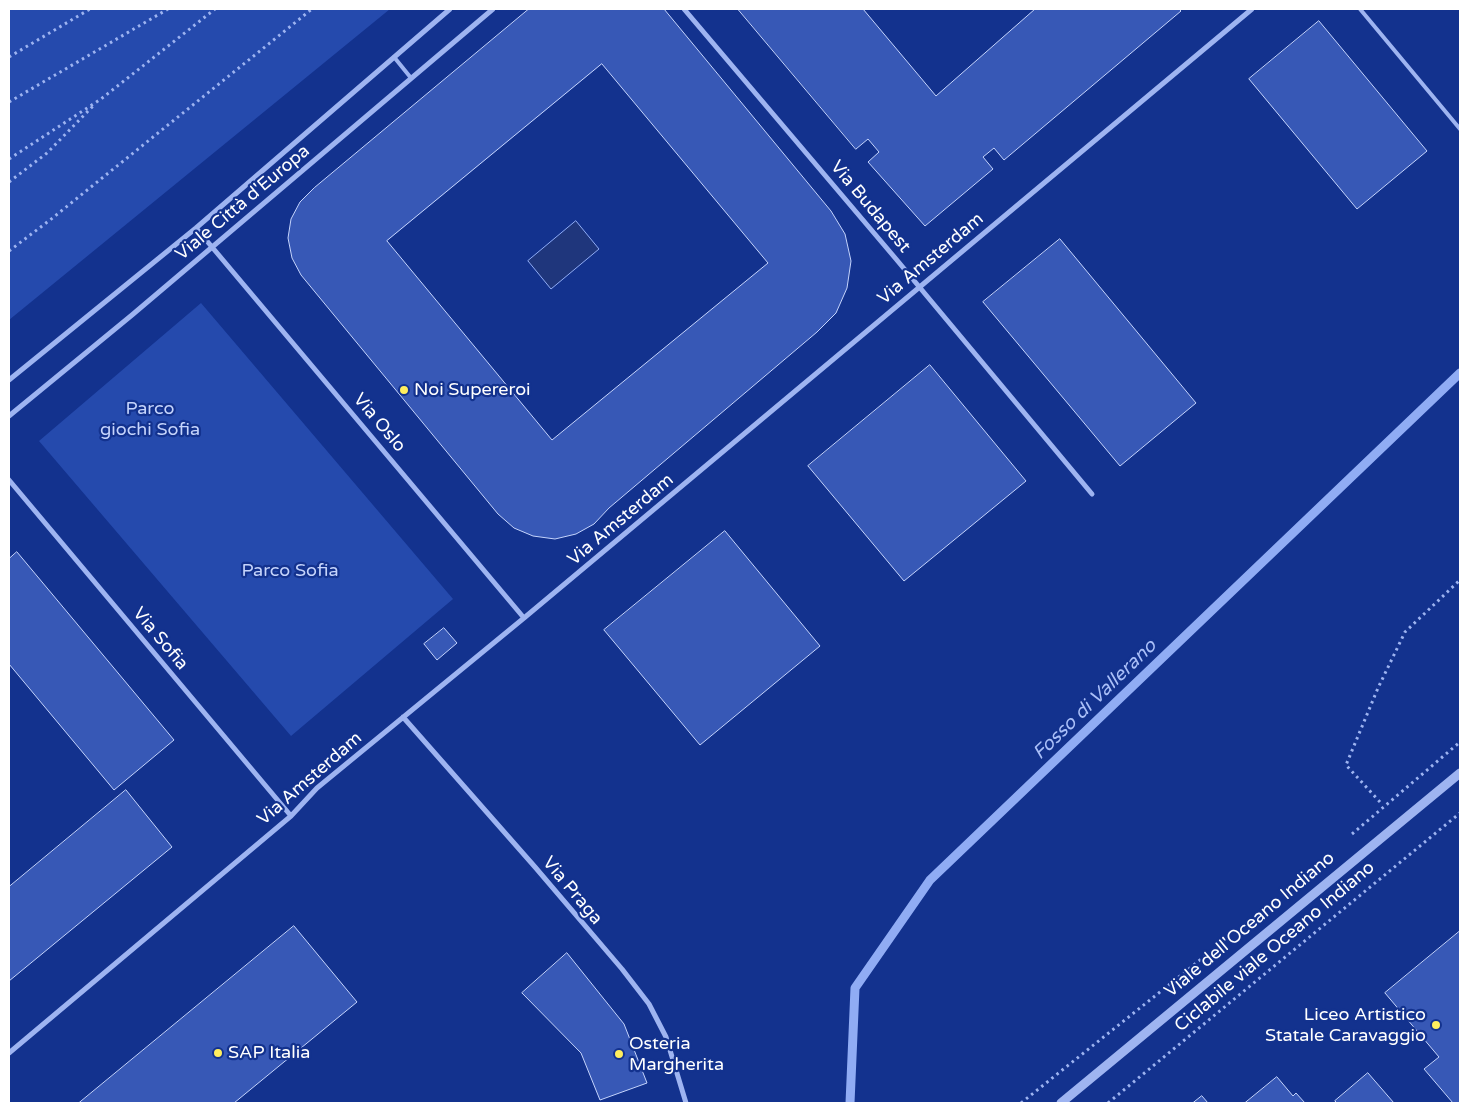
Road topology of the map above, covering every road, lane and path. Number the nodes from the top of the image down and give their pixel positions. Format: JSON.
{"nodes":[{"id":1,"x":90,"y":9,"type":"edge"},
{"id":2,"x":168,"y":9,"type":"edge"},
{"id":3,"x":215,"y":9,"type":"edge"},
{"id":4,"x":312,"y":9,"type":"edge"},
{"id":5,"x":450,"y":9,"type":"edge"},
{"id":6,"x":493,"y":9,"type":"edge"},
{"id":7,"x":684,"y":9,"type":"edge"},
{"id":8,"x":1252,"y":9,"type":"edge"},
{"id":9,"x":1360,"y":9,"type":"edge"},
{"id":10,"x":9,"y":57,"type":"edge"},
{"id":11,"x":394,"y":57,"type":"junction"},
{"id":12,"x":411,"y":78,"type":"junction"},
{"id":13,"x":101,"y":99,"type":"junction"},
{"id":14,"x":9,"y":102,"type":"edge"},
{"id":15,"x":1460,"y":129,"type":"edge"},
{"id":16,"x":9,"y":159,"type":"edge"},
{"id":17,"x":9,"y":182,"type":"edge"},
{"id":18,"x":196,"y":228,"type":"junction"},
{"id":19,"x":212,"y":246,"type":"junction"},
{"id":20,"x":9,"y":252,"type":"edge"},
{"id":21,"x":919,"y":288,"type":"junction"},
{"id":22,"x":9,"y":380,"type":"edge"},
{"id":23,"x":9,"y":416,"type":"edge"},
{"id":24,"x":9,"y":480,"type":"edge"},
{"id":25,"x":1092,"y":494,"type":"dead end"},
{"id":26,"x":1460,"y":580,"type":"edge"},
{"id":27,"x":524,"y":618,"type":"junction"},
{"id":28,"x":403,"y":717,"type":"junction"},
{"id":29,"x":1460,"y":742,"type":"edge"},
{"id":30,"x":1460,"y":773,"type":"edge"},
{"id":31,"x":1380,"y":802,"type":"dead end"},
{"id":32,"x":1460,"y":813,"type":"edge"},
{"id":33,"x":290,"y":816,"type":"junction"},
{"id":34,"x":1350,"y":836,"type":"dead end"},
{"id":35,"x":1207,"y":955,"type":"dead end"},
{"id":36,"x":9,"y":1053,"type":"edge"},
{"id":37,"x":686,"y":1103,"type":"edge"},
{"id":38,"x":1021,"y":1103,"type":"edge"},
{"id":39,"x":1061,"y":1103,"type":"edge"},
{"id":40,"x":1108,"y":1103,"type":"edge"}],
"edges":[{"from":1,"to":10,"type":"path"},
{"from":2,"to":14,"type":"path"},
{"from":3,"to":13,"type":"path"},
{"from":4,"to":20,"type":"path"},
{"from":5,"to":11,"type":"street","name":"Viale Città d'Europa"},
{"from":6,"to":12,"type":"street","name":"Viale Città d'Europa"},
{"from":7,"to":21,"type":"street","name":"Via Budapest"},
{"from":8,"to":21,"type":"street","name":"Via Amsterdam"},
{"from":9,"to":15,"type":"lane"},
{"from":11,"to":12,"type":"lane"},
{"from":11,"to":18,"type":"street","name":"Viale Città d'Europa"},
{"from":12,"to":19,"type":"street","name":"Viale Città d'Europa"},
{"from":13,"to":16,"type":"path"},
{"from":13,"to":17,"type":"path"},
{"from":18,"to":19,"type":"street","name":"Via Oslo"},
{"from":18,"to":22,"type":"street","name":"Viale Città d'Europa"},
{"from":19,"to":23,"type":"street","name":"Viale Città d'Europa"},
{"from":19,"to":27,"type":"street","name":"Via Oslo"},
{"from":21,"to":25,"type":"street","name":"Via Budapest"},
{"from":21,"to":27,"type":"street","name":"Via Amsterdam"},
{"from":24,"to":33,"type":"street","name":"Via Sofia"},
{"from":26,"to":31,"type":"path"},
{"from":27,"to":28,"type":"street","name":"Via Amsterdam"},
{"from":28,"to":33,"type":"street","name":"Via Amsterdam"},
{"from":28,"to":37,"type":"street","name":"Via Praga"},
{"from":29,"to":34,"type":"path","name":"Ciclabile viale Oceano Indiano"},
{"from":30,"to":39,"type":"street","name":"Viale dell'Oceano Indiano"},
{"from":32,"to":40,"type":"path","name":"Ciclabile viale Oceano Indiano"},
{"from":33,"to":36,"type":"street","name":"Via Amsterdam"},
{"from":35,"to":38,"type":"path"}]}
